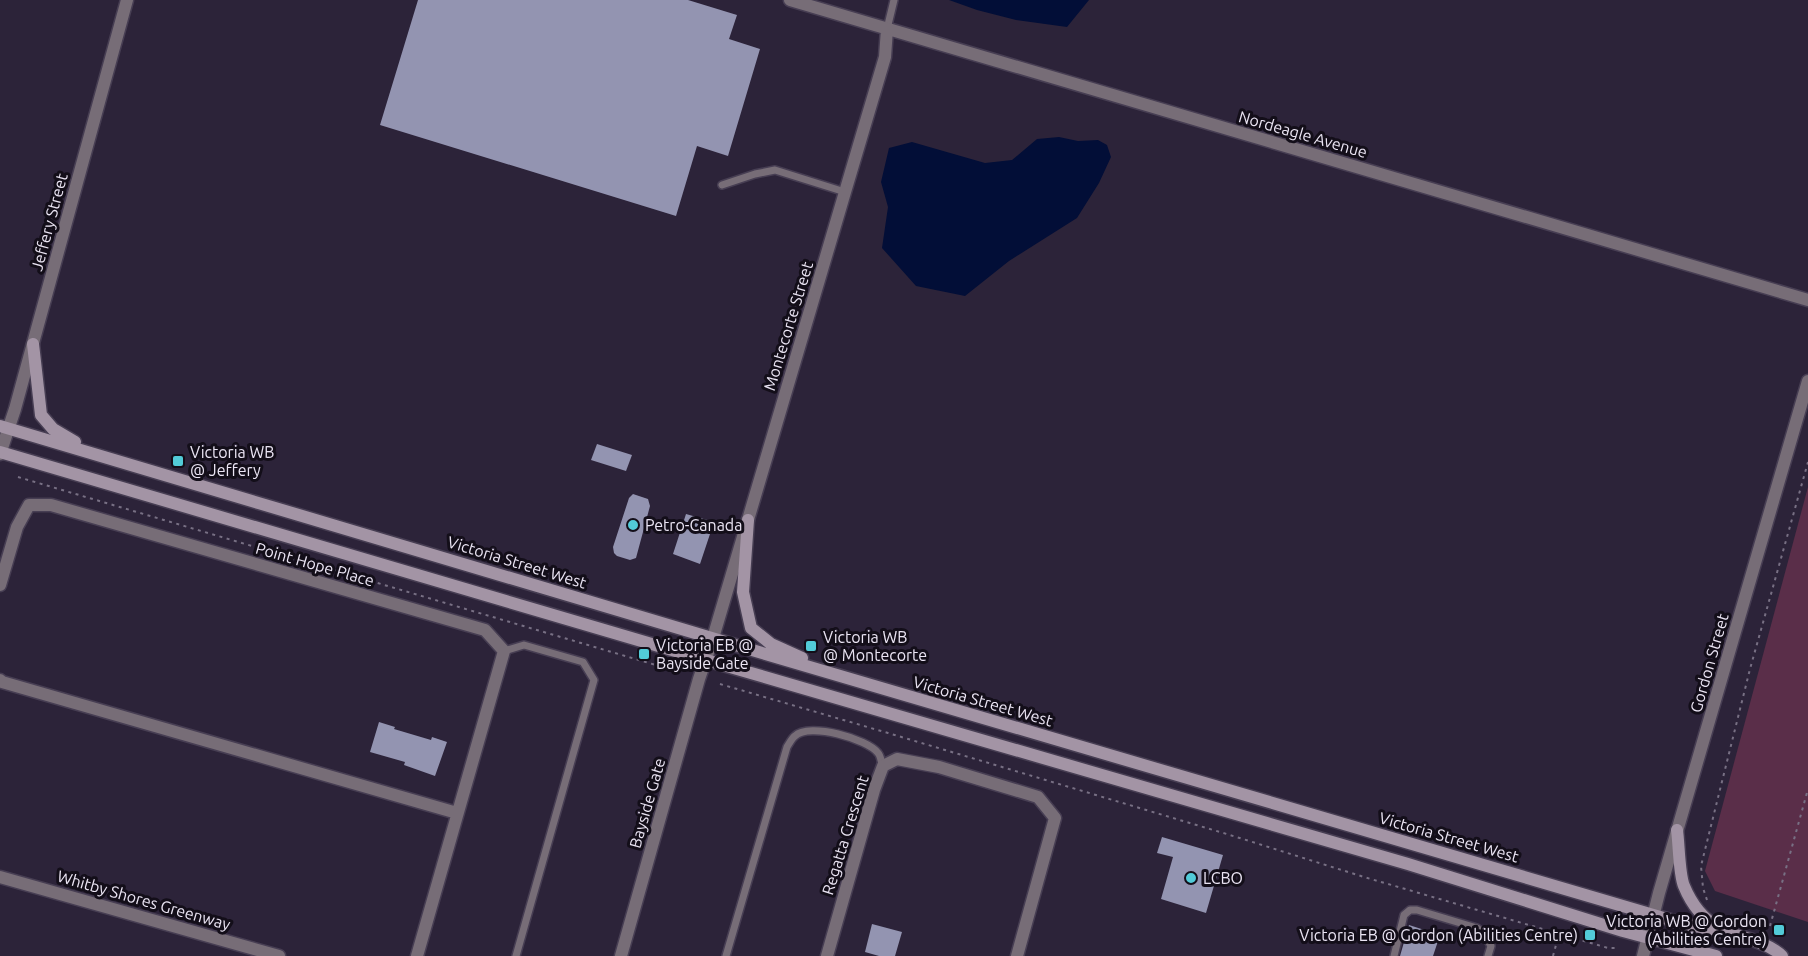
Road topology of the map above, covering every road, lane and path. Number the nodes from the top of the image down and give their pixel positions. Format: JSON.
{"nodes":[{"id":1,"x":127,"y":0,"type":"edge"},
{"id":2,"x":790,"y":0,"type":"edge"},
{"id":3,"x":894,"y":0,"type":"edge"},
{"id":4,"x":887,"y":28,"type":"junction"},
{"id":5,"x":722,"y":185,"type":"dead end"},
{"id":6,"x":845,"y":192,"type":"junction"},
{"id":7,"x":1808,"y":300,"type":"edge"},
{"id":8,"x":33,"y":345,"type":"junction"},
{"id":9,"x":1808,"y":381,"type":"edge"},
{"id":10,"x":4,"y":427,"type":"edge"},
{"id":11,"x":92,"y":452,"type":"junction"},
{"id":12,"x":0,"y":453,"type":"edge"},
{"id":13,"x":1808,"y":462,"type":"edge"},
{"id":14,"x":18,"y":477,"type":"dead end"},
{"id":15,"x":748,"y":520,"type":"junction"},
{"id":16,"x":0,"y":585,"type":"edge"},
{"id":17,"x":713,"y":638,"type":"junction"},
{"id":18,"x":504,"y":651,"type":"junction"},
{"id":19,"x":706,"y":660,"type":"junction"},
{"id":20,"x":676,"y":671,"type":"dead end"},
{"id":21,"x":850,"y":679,"type":"junction"},
{"id":22,"x":0,"y":680,"type":"edge"},
{"id":23,"x":720,"y":684,"type":"dead end"},
{"id":24,"x":883,"y":766,"type":"junction"},
{"id":25,"x":1808,"y":789,"type":"edge"},
{"id":26,"x":457,"y":813,"type":"junction"},
{"id":27,"x":1677,"y":830,"type":"junction"},
{"id":28,"x":0,"y":876,"type":"edge"},
{"id":29,"x":1708,"y":903,"type":"dead end"},
{"id":30,"x":1654,"y":914,"type":"junction"},
{"id":31,"x":1770,"y":926,"type":"dead end"},
{"id":32,"x":1728,"y":933,"type":"junction"},
{"id":33,"x":1560,"y":934,"type":"junction"},
{"id":34,"x":1647,"y":937,"type":"junction"},
{"id":35,"x":1619,"y":948,"type":"dead end"},
{"id":36,"x":279,"y":956,"type":"edge"},
{"id":37,"x":417,"y":956,"type":"edge"},
{"id":38,"x":516,"y":956,"type":"edge"},
{"id":39,"x":621,"y":956,"type":"edge"},
{"id":40,"x":726,"y":956,"type":"edge"},
{"id":41,"x":827,"y":956,"type":"edge"},
{"id":42,"x":1017,"y":956,"type":"edge"},
{"id":43,"x":1394,"y":956,"type":"edge"},
{"id":44,"x":1488,"y":956,"type":"edge"},
{"id":45,"x":1553,"y":956,"type":"edge"},
{"id":46,"x":1643,"y":956,"type":"edge"},
{"id":47,"x":1716,"y":956,"type":"edge"},
{"id":48,"x":1782,"y":956,"type":"edge"}],
"edges":[{"from":1,"to":8,"type":"street","name":"Jeffery Street"},
{"from":2,"to":4,"type":"street","name":"Nordeagle Avenue"},
{"from":3,"to":4,"type":"lane","name":"Montecorte Street"},
{"from":4,"to":6,"type":"street","name":"Montecorte Street"},
{"from":4,"to":7,"type":"street","name":"Nordeagle Avenue"},
{"from":5,"to":6,"type":"lane"},
{"from":6,"to":15,"type":"street","name":"Montecorte Street"},
{"from":8,"to":10,"type":"street","name":"Jeffery Street"},
{"from":8,"to":11,"type":"main road"},
{"from":9,"to":27,"type":"street","name":"Gordon Street"},
{"from":10,"to":11,"type":"main road","name":"Victoria Street West"},
{"from":10,"to":12,"type":"street","name":"Jeffery Street"},
{"from":11,"to":17,"type":"main road","name":"Victoria Street West"},
{"from":12,"to":19,"type":"main road"},
{"from":13,"to":29,"type":"path"},
{"from":14,"to":20,"type":"path"},
{"from":15,"to":17,"type":"street","name":"Montecorte Street"},
{"from":15,"to":21,"type":"main road"},
{"from":16,"to":18,"type":"street","name":"Point Hope Place"},
{"from":17,"to":19,"type":"street","name":"Montecorte Street"},
{"from":17,"to":21,"type":"main road","name":"Victoria Street West"},
{"from":18,"to":26,"type":"street"},
{"from":18,"to":38,"type":"lane"},
{"from":19,"to":34,"type":"main road"},
{"from":19,"to":39,"type":"street","name":"Bayside Gate"},
{"from":21,"to":30,"type":"main road","name":"Victoria Street West"},
{"from":22,"to":26,"type":"street"},
{"from":23,"to":33,"type":"path"},
{"from":24,"to":40,"type":"lane"},
{"from":24,"to":41,"type":"street","name":"Regatta Crescent"},
{"from":24,"to":42,"type":"street","name":"Regatta Crescent"},
{"from":25,"to":31,"type":"path"},
{"from":26,"to":37,"type":"street"},
{"from":27,"to":30,"type":"street","name":"Gordon Street"},
{"from":27,"to":32,"type":"main road"},
{"from":28,"to":36,"type":"street","name":"Whitby Shores Greenway"},
{"from":30,"to":32,"type":"main road","name":"Victoria Street West"},
{"from":30,"to":34,"type":"street","name":"Gordon Street"},
{"from":32,"to":48,"type":"main road","name":"Victoria Street West"},
{"from":33,"to":35,"type":"path"},
{"from":33,"to":45,"type":"path"},
{"from":34,"to":46,"type":"street","name":"Gordon Street"},
{"from":34,"to":47,"type":"main road"},
{"from":43,"to":44,"type":"lane"}]}
